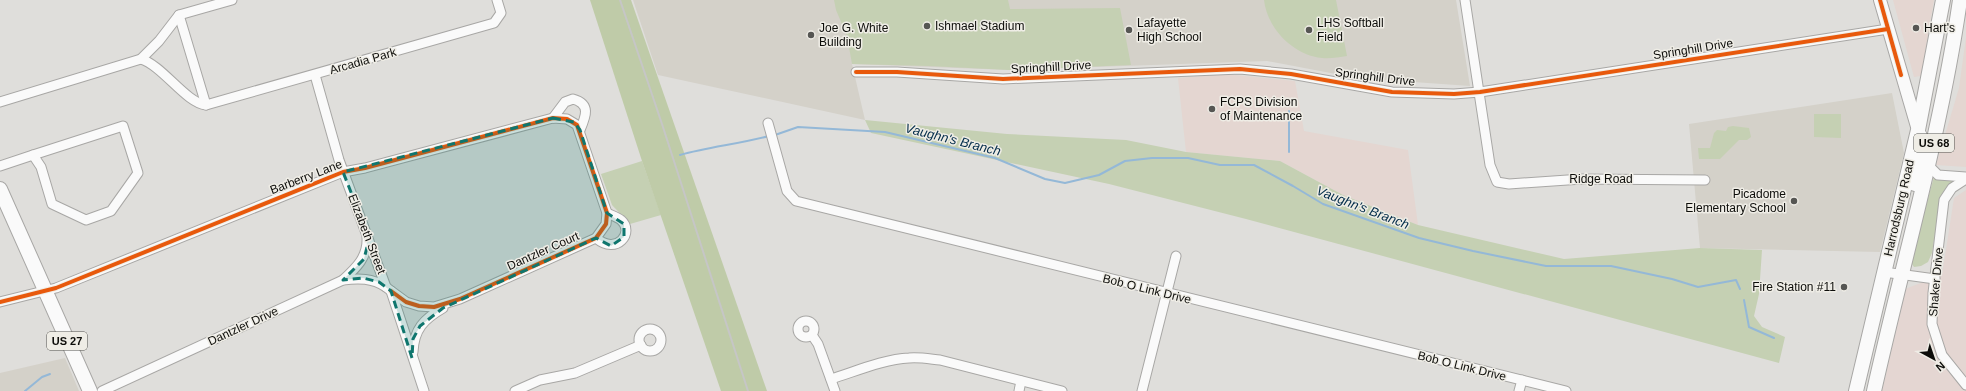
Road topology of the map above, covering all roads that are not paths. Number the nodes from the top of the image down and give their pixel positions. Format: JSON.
{"nodes":[{"id":1,"x":232,"y":0,"type":"edge"},
{"id":2,"x":498,"y":0,"type":"edge"},
{"id":3,"x":1464,"y":0,"type":"edge"},
{"id":4,"x":1880,"y":0,"type":"edge"},
{"id":5,"x":1943,"y":0,"type":"edge"},
{"id":6,"x":1960,"y":0,"type":"edge"},
{"id":7,"x":179,"y":15,"type":"junction"},
{"id":8,"x":1888,"y":29,"type":"junction"},
{"id":9,"x":141,"y":59,"type":"junction"},
{"id":10,"x":856,"y":72,"type":"dead end"},
{"id":11,"x":315,"y":75,"type":"junction"},
{"id":12,"x":1480,"y":92,"type":"junction"},
{"id":13,"x":0,"y":102,"type":"edge"},
{"id":14,"x":206,"y":105,"type":"junction"},
{"id":15,"x":553,"y":118,"type":"junction"},
{"id":16,"x":768,"y":123,"type":"dead end"},
{"id":17,"x":580,"y":130,"type":"junction"},
{"id":18,"x":1918,"y":130,"type":"junction"},
{"id":19,"x":33,"y":154,"type":"junction"},
{"id":20,"x":0,"y":166,"type":"edge"},
{"id":21,"x":1929,"y":166,"type":"junction"},
{"id":22,"x":343,"y":172,"type":"junction"},
{"id":23,"x":1966,"y":178,"type":"edge"},
{"id":24,"x":1705,"y":180,"type":"dead end"},
{"id":25,"x":0,"y":189,"type":"edge"},
{"id":26,"x":607,"y":213,"type":"junction"},
{"id":27,"x":1915,"y":219,"type":"junction"},
{"id":28,"x":366,"y":230,"type":"junction"},
{"id":29,"x":596,"y":238,"type":"junction"},
{"id":30,"x":1176,"y":256,"type":"dead end"},
{"id":31,"x":1884,"y":272,"type":"junction"},
{"id":32,"x":1901,"y":275,"type":"junction"},
{"id":33,"x":1935,"y":278,"type":"junction"},
{"id":34,"x":343,"y":280,"type":"junction"},
{"id":35,"x":388,"y":289,"type":"junction"},
{"id":36,"x":44,"y":292,"type":"junction"},
{"id":37,"x":1165,"y":293,"type":"junction"},
{"id":38,"x":460,"y":299,"type":"junction"},
{"id":39,"x":0,"y":302,"type":"edge"},
{"id":40,"x":812,"y":335,"type":"dead end"},
{"id":41,"x":641,"y":345,"type":"dead end"},
{"id":42,"x":412,"y":358,"type":"junction"},
{"id":43,"x":831,"y":379,"type":"junction"},
{"id":44,"x":1522,"y":380,"type":"junction"},
{"id":45,"x":1021,"y":381,"type":"junction"},
{"id":46,"x":1966,"y":385,"type":"edge"},
{"id":47,"x":90,"y":391,"type":"edge"},
{"id":48,"x":102,"y":391,"type":"edge"},
{"id":49,"x":424,"y":391,"type":"edge"},
{"id":50,"x":516,"y":391,"type":"edge"},
{"id":51,"x":835,"y":391,"type":"edge"},
{"id":52,"x":1019,"y":391,"type":"edge"},
{"id":53,"x":1062,"y":391,"type":"edge"},
{"id":54,"x":1142,"y":391,"type":"edge"},
{"id":55,"x":1519,"y":391,"type":"edge"},
{"id":56,"x":1566,"y":391,"type":"edge"},
{"id":57,"x":1856,"y":391,"type":"edge"},
{"id":58,"x":1874,"y":391,"type":"edge"}],
"edges":[{"from":1,"to":7,"type":"street"},
{"from":2,"to":11,"type":"street","name":"Arcadia Park"},
{"from":3,"to":12,"type":"street"},
{"from":4,"to":8,"type":"main road"},
{"from":5,"to":18,"type":"main road","name":"Harrodsburg Road","number":"US 68"},
{"from":6,"to":21,"type":"main road","name":"Harrodsburg Road","number":"US 68"},
{"from":7,"to":9,"type":"street"},
{"from":7,"to":14,"type":"street"},
{"from":8,"to":12,"type":"street","name":"Springhill Drive"},
{"from":8,"to":18,"type":"main road"},
{"from":9,"to":13,"type":"street"},
{"from":9,"to":14,"type":"street"},
{"from":10,"to":12,"type":"street","name":"Springhill Drive"},
{"from":11,"to":14,"type":"street","name":"Arcadia Park"},
{"from":11,"to":22,"type":"street","name":"Elizabeth Street"},
{"from":12,"to":24,"type":"street","name":"Ridge Road"},
{"from":15,"to":17,"type":"street","name":"Barberry Lane"},
{"from":15,"to":17,"type":"street"},
{"from":15,"to":22,"type":"street","name":"Barberry Lane"},
{"from":16,"to":37,"type":"street","name":"Bob O Link Drive"},
{"from":17,"to":26,"type":"street"},
{"from":18,"to":27,"type":"main road"},
{"from":18,"to":31,"type":"main road","name":"Harrodsburg Road","number":"US 68"},
{"from":19,"to":19,"type":"street"},
{"from":19,"to":20,"type":"street"},
{"from":21,"to":23,"type":"street"},
{"from":21,"to":27,"type":"main road","name":"Harrodsburg Road","number":"US 68"},
{"from":22,"to":28,"type":"street","name":"Elizabeth Street"},
{"from":22,"to":36,"type":"street","name":"Barberry Lane"},
{"from":23,"to":33,"type":"street","name":"Shaker Drive"},
{"from":25,"to":36,"type":"main road","number":"US 27"},
{"from":26,"to":29,"type":"street","name":"Dantzler Court"},
{"from":26,"to":29,"type":"street","name":"Dantzler Court"},
{"from":27,"to":32,"type":"main road","name":"Harrodsburg Road","number":"US 68"},
{"from":28,"to":34,"type":"street"},
{"from":28,"to":35,"type":"street","name":"Elizabeth Street"},
{"from":29,"to":38,"type":"street","name":"Dantzler Court"},
{"from":30,"to":37,"type":"street"},
{"from":31,"to":32,"type":"street"},
{"from":31,"to":57,"type":"main road","name":"Harrodsburg Road","number":"US 68"},
{"from":32,"to":33,"type":"street"},
{"from":32,"to":58,"type":"main road","name":"Harrodsburg Road","number":"US 68"},
{"from":33,"to":46,"type":"street","name":"Shaker Drive"},
{"from":34,"to":35,"type":"street","name":"Dantzler Drive"},
{"from":34,"to":48,"type":"street","name":"Dantzler Drive"},
{"from":35,"to":38,"type":"street","name":"Dantzler Court"},
{"from":35,"to":42,"type":"street","name":"Elizabeth Street"},
{"from":36,"to":39,"type":"street","name":"Barberry Lane"},
{"from":36,"to":47,"type":"main road","number":"US 27"},
{"from":37,"to":44,"type":"street","name":"Bob O Link Drive"},
{"from":37,"to":54,"type":"street"},
{"from":38,"to":42,"type":"street"},
{"from":40,"to":43,"type":"street"},
{"from":41,"to":50,"type":"street"},
{"from":42,"to":49,"type":"street","name":"Elizabeth Street"},
{"from":43,"to":45,"type":"street"},
{"from":43,"to":51,"type":"street"},
{"from":44,"to":55,"type":"street"},
{"from":44,"to":56,"type":"street","name":"Bob O Link Drive"},
{"from":45,"to":52,"type":"street"},
{"from":45,"to":53,"type":"street"}]}
